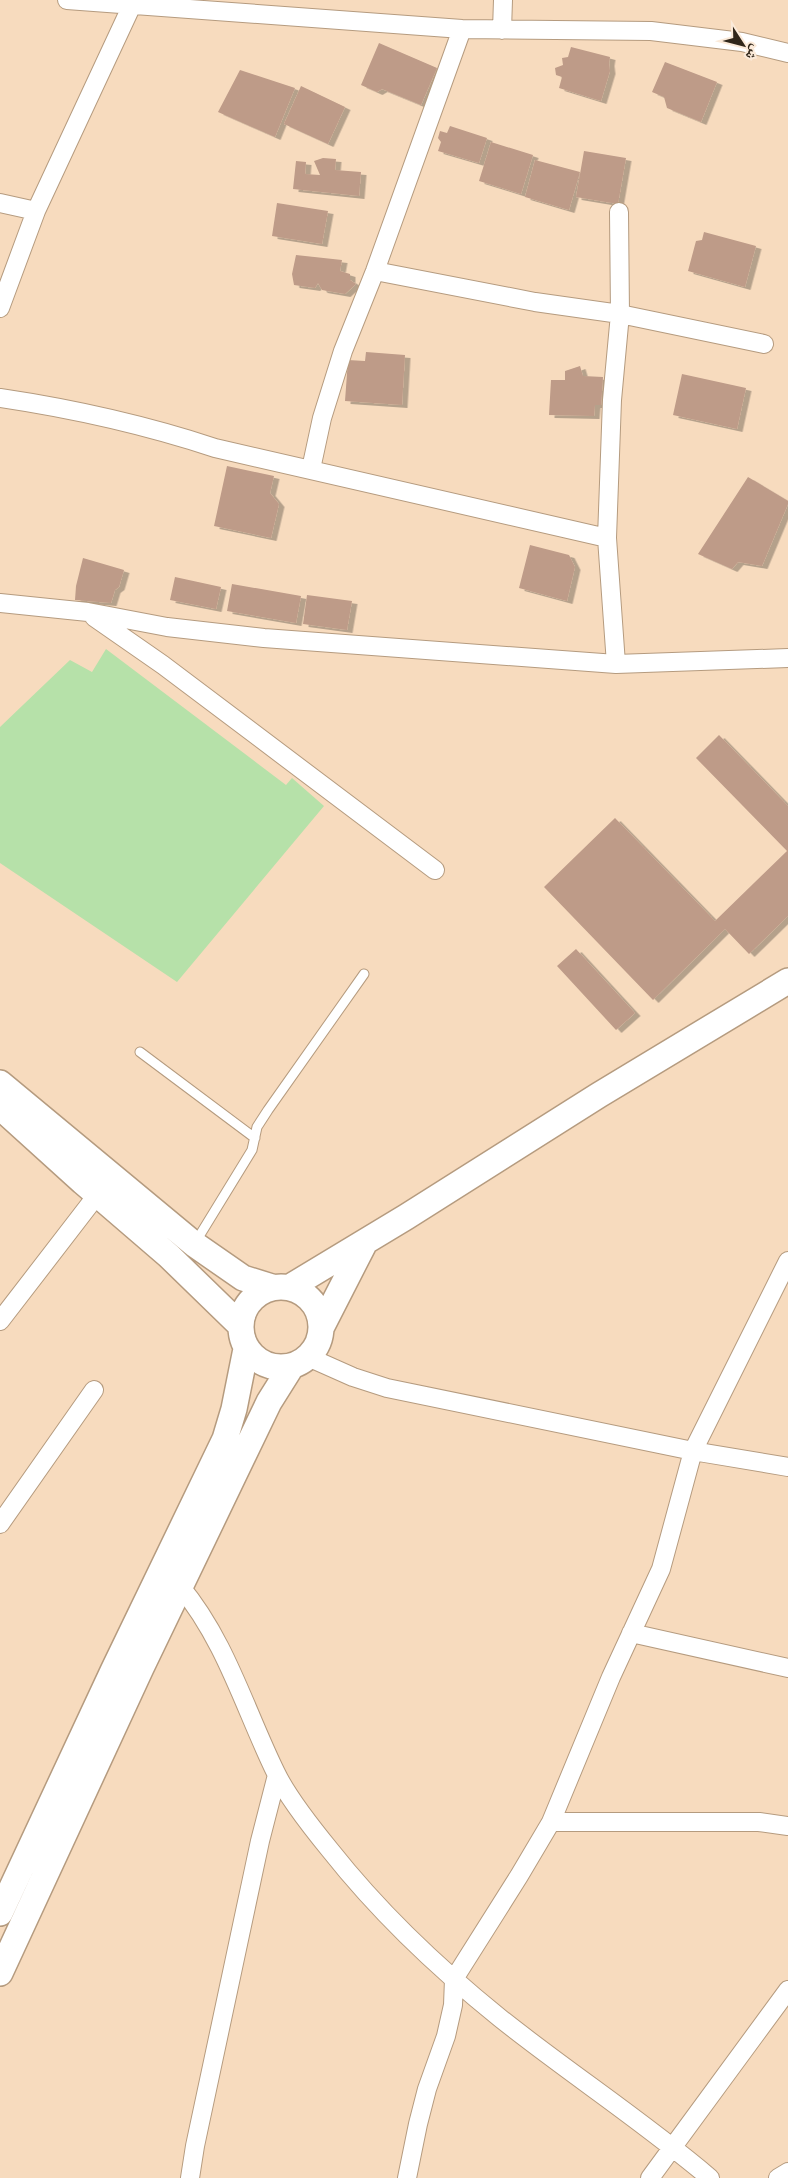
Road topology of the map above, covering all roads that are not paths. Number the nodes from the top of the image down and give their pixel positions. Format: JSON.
{"nodes":[{"id":1,"x":67,"y":0,"type":"edge"},
{"id":2,"x":503,"y":0,"type":"edge"},
{"id":3,"x":132,"y":6,"type":"junction"},
{"id":4,"x":462,"y":29,"type":"junction"},
{"id":5,"x":502,"y":30,"type":"junction"},
{"id":6,"x":788,"y":53,"type":"edge"},
{"id":7,"x":0,"y":203,"type":"edge"},
{"id":8,"x":36,"y":211,"type":"junction"},
{"id":9,"x":619,"y":212,"type":"dead end"},
{"id":10,"x":375,"y":270,"type":"junction"},
{"id":11,"x":0,"y":308,"type":"edge"},
{"id":12,"x":620,"y":314,"type":"junction"},
{"id":13,"x":764,"y":344,"type":"dead end"},
{"id":14,"x":0,"y":398,"type":"edge"},
{"id":15,"x":311,"y":469,"type":"junction"},
{"id":16,"x":607,"y":538,"type":"junction"},
{"id":17,"x":0,"y":604,"type":"edge"},
{"id":18,"x":88,"y":612,"type":"junction"},
{"id":19,"x":788,"y":658,"type":"edge"},
{"id":20,"x":616,"y":664,"type":"junction"},
{"id":21,"x":435,"y":870,"type":"dead end"},
{"id":22,"x":364,"y":974,"type":"dead end"},
{"id":23,"x":788,"y":981,"type":"edge"},
{"id":24,"x":140,"y":1052,"type":"dead end"},
{"id":25,"x":0,"y":1083,"type":"edge"},
{"id":26,"x":0,"y":1107,"type":"edge"},
{"id":27,"x":255,"y":1138,"type":"junction"},
{"id":28,"x":98,"y":1195,"type":"junction"},
{"id":29,"x":365,"y":1242,"type":"junction"},
{"id":30,"x":194,"y":1244,"type":"junction"},
{"id":31,"x":788,"y":1261,"type":"edge"},
{"id":32,"x":281,"y":1287,"type":"junction"},
{"id":33,"x":0,"y":1321,"type":"edge"},
{"id":34,"x":240,"y":1325,"type":"junction"},
{"id":35,"x":322,"y":1328,"type":"junction"},
{"id":36,"x":246,"y":1349,"type":"junction"},
{"id":37,"x":300,"y":1362,"type":"junction"},
{"id":38,"x":94,"y":1390,"type":"dead end"},
{"id":39,"x":693,"y":1452,"type":"junction"},
{"id":40,"x":788,"y":1467,"type":"edge"},
{"id":41,"x":6,"y":1502,"type":"edge"},
{"id":42,"x":0,"y":1524,"type":"edge"},
{"id":43,"x":180,"y":1586,"type":"junction"},
{"id":44,"x":631,"y":1633,"type":"junction"},
{"id":45,"x":788,"y":1668,"type":"edge"},
{"id":46,"x":276,"y":1775,"type":"junction"},
{"id":47,"x":52,"y":1800,"type":"junction"},
{"id":48,"x":75,"y":1810,"type":"junction"},
{"id":49,"x":551,"y":1822,"type":"junction"},
{"id":50,"x":788,"y":1826,"type":"edge"},
{"id":51,"x":0,"y":1913,"type":"edge"},
{"id":52,"x":0,"y":1972,"type":"edge"},
{"id":53,"x":454,"y":1979,"type":"junction"},
{"id":54,"x":788,"y":1990,"type":"edge"},
{"id":55,"x":673,"y":2146,"type":"junction"},
{"id":56,"x":788,"y":2172,"type":"edge"},
{"id":57,"x":190,"y":2178,"type":"edge"},
{"id":58,"x":407,"y":2178,"type":"edge"},
{"id":59,"x":650,"y":2178,"type":"edge"},
{"id":60,"x":710,"y":2178,"type":"edge"},
{"id":61,"x":778,"y":2178,"type":"edge"}],
"edges":[{"from":1,"to":3,"type":"street"},
{"from":2,"to":5,"type":"street"},
{"from":3,"to":4,"type":"street"},
{"from":3,"to":8,"type":"street"},
{"from":4,"to":5,"type":"street"},
{"from":4,"to":10,"type":"street"},
{"from":5,"to":6,"type":"street"},
{"from":7,"to":8,"type":"street"},
{"from":8,"to":11,"type":"street"},
{"from":9,"to":12,"type":"street"},
{"from":10,"to":12,"type":"street"},
{"from":10,"to":15,"type":"street"},
{"from":12,"to":13,"type":"street"},
{"from":12,"to":16,"type":"street"},
{"from":14,"to":15,"type":"street"},
{"from":15,"to":16,"type":"street"},
{"from":16,"to":20,"type":"street"},
{"from":17,"to":18,"type":"street"},
{"from":18,"to":20,"type":"street"},
{"from":18,"to":21,"type":"street"},
{"from":19,"to":20,"type":"street"},
{"from":22,"to":27,"type":"lane"},
{"from":23,"to":29,"type":"main road"},
{"from":24,"to":27,"type":"lane"},
{"from":25,"to":30,"type":"main road"},
{"from":26,"to":28,"type":"main road"},
{"from":27,"to":30,"type":"lane"},
{"from":28,"to":33,"type":"street"},
{"from":28,"to":34,"type":"main road"},
{"from":29,"to":32,"type":"main road"},
{"from":29,"to":35,"type":"main road"},
{"from":30,"to":32,"type":"main road"},
{"from":31,"to":39,"type":"street"},
{"from":32,"to":34,"type":"main road"},
{"from":32,"to":35,"type":"main road"},
{"from":34,"to":36,"type":"main road"},
{"from":35,"to":37,"type":"main road"},
{"from":36,"to":37,"type":"main road"},
{"from":36,"to":47,"type":"main road"},
{"from":37,"to":39,"type":"street"},
{"from":37,"to":43,"type":"main road"},
{"from":38,"to":41,"type":"street"},
{"from":39,"to":40,"type":"street"},
{"from":39,"to":44,"type":"street"},
{"from":41,"to":42,"type":"street"},
{"from":43,"to":46,"type":"street"},
{"from":43,"to":48,"type":"main road"},
{"from":44,"to":45,"type":"street"},
{"from":44,"to":49,"type":"street"},
{"from":46,"to":53,"type":"street"},
{"from":46,"to":57,"type":"street"},
{"from":47,"to":48,"type":"main road"},
{"from":47,"to":51,"type":"main road"},
{"from":48,"to":52,"type":"main road"},
{"from":49,"to":50,"type":"street"},
{"from":49,"to":53,"type":"street"},
{"from":53,"to":55,"type":"street"},
{"from":53,"to":58,"type":"street"},
{"from":54,"to":55,"type":"street"},
{"from":55,"to":59,"type":"street"},
{"from":55,"to":60,"type":"street"},
{"from":56,"to":61,"type":"street"}]}
